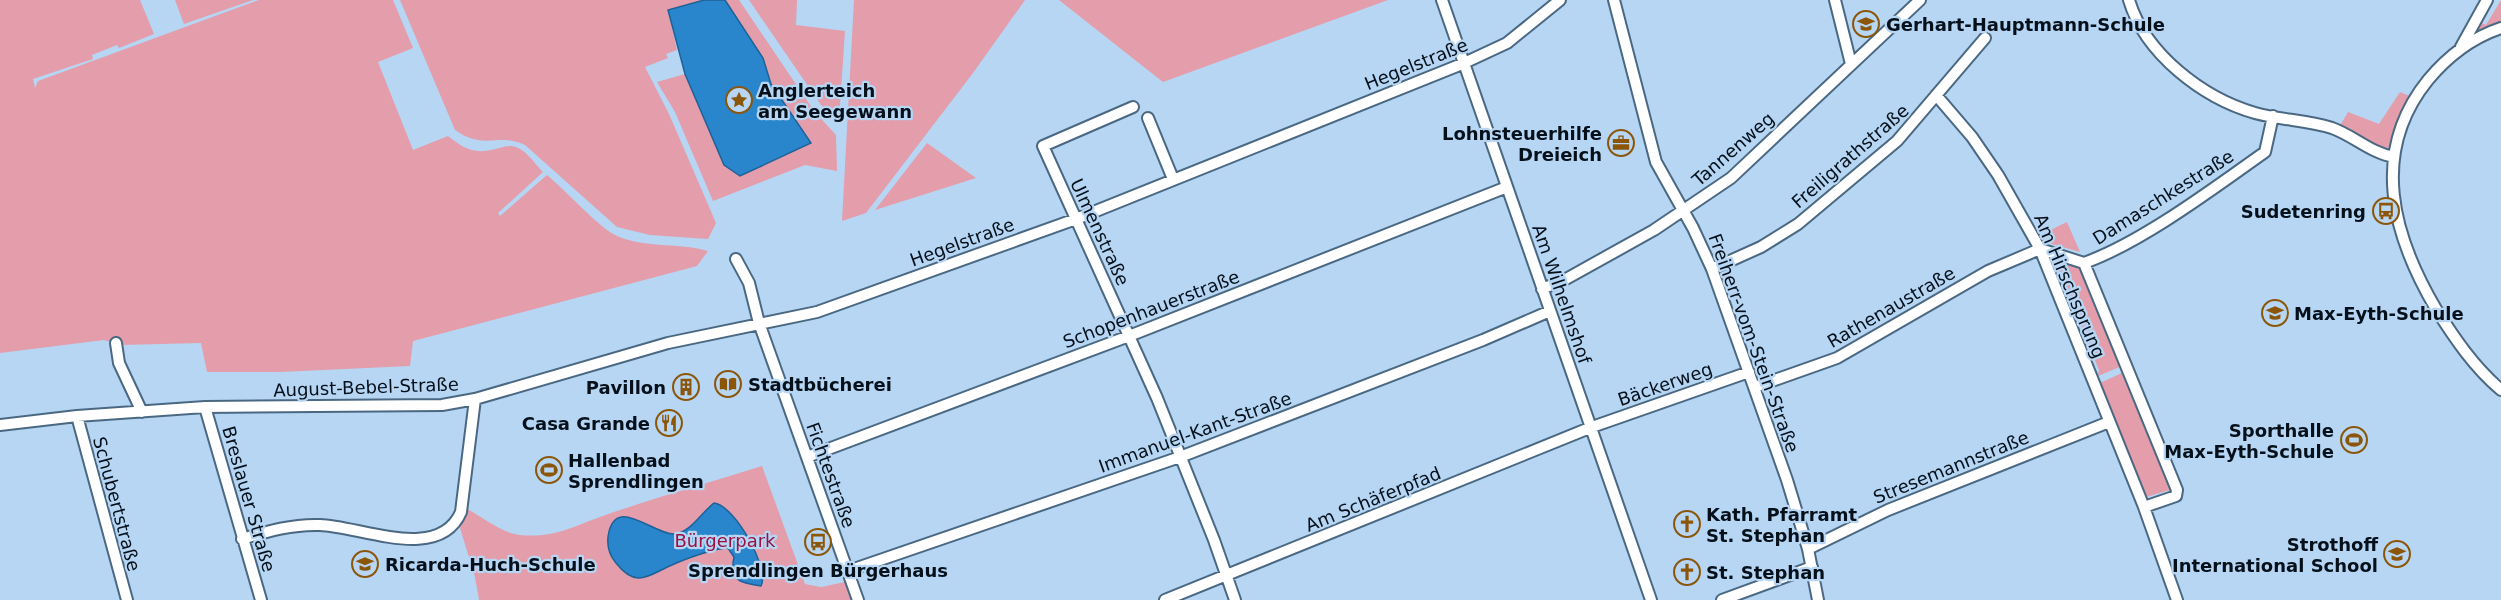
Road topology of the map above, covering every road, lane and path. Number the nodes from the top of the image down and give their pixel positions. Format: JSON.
{"nodes":[{"id":1,"x":1442,"y":0,"type":"edge"},
{"id":2,"x":1560,"y":0,"type":"edge"},
{"id":3,"x":1614,"y":0,"type":"edge"},
{"id":4,"x":1835,"y":0,"type":"edge"},
{"id":5,"x":1920,"y":0,"type":"edge"},
{"id":6,"x":2129,"y":0,"type":"edge"},
{"id":7,"x":2487,"y":0,"type":"edge"},
{"id":8,"x":2501,"y":28,"type":"edge"},
{"id":9,"x":1985,"y":38,"type":"dead end"},
{"id":10,"x":2461,"y":47,"type":"junction"},
{"id":11,"x":1462,"y":64,"type":"junction"},
{"id":12,"x":1851,"y":64,"type":"junction"},
{"id":13,"x":1936,"y":95,"type":"junction"},
{"id":14,"x":1133,"y":107,"type":"dead end"},
{"id":15,"x":2273,"y":116,"type":"junction"},
{"id":16,"x":1148,"y":118,"type":"dead end"},
{"id":17,"x":2394,"y":157,"type":"junction"},
{"id":18,"x":1173,"y":179,"type":"junction"},
{"id":19,"x":1507,"y":188,"type":"junction"},
{"id":20,"x":1684,"y":210,"type":"junction"},
{"id":21,"x":1076,"y":219,"type":"junction"},
{"id":22,"x":2040,"y":249,"type":"junction"},
{"id":23,"x":736,"y":259,"type":"dead end"},
{"id":24,"x":2084,"y":262,"type":"junction"},
{"id":25,"x":1712,"y":270,"type":"junction"},
{"id":26,"x":1542,"y":289,"type":"junction"},
{"id":27,"x":1550,"y":311,"type":"junction"},
{"id":28,"x":759,"y":323,"type":"junction"},
{"id":29,"x":1129,"y":336,"type":"junction"},
{"id":30,"x":116,"y":343,"type":"dead end"},
{"id":31,"x":1749,"y":372,"type":"junction"},
{"id":32,"x":1755,"y":387,"type":"junction"},
{"id":33,"x":2501,"y":390,"type":"edge"},
{"id":34,"x":475,"y":399,"type":"junction"},
{"id":35,"x":205,"y":407,"type":"junction"},
{"id":36,"x":142,"y":412,"type":"junction"},
{"id":37,"x":77,"y":416,"type":"junction"},
{"id":38,"x":2109,"y":422,"type":"junction"},
{"id":39,"x":0,"y":425,"type":"edge"},
{"id":40,"x":1592,"y":427,"type":"junction"},
{"id":41,"x":1180,"y":457,"type":"junction"},
{"id":42,"x":807,"y":458,"type":"junction"},
{"id":43,"x":2144,"y":507,"type":"junction"},
{"id":44,"x":242,"y":538,"type":"junction"},
{"id":45,"x":1808,"y":549,"type":"junction"},
{"id":46,"x":1812,"y":567,"type":"junction"},
{"id":47,"x":848,"y":571,"type":"junction"},
{"id":48,"x":1228,"y":577,"type":"junction"},
{"id":49,"x":127,"y":600,"type":"edge"},
{"id":50,"x":261,"y":600,"type":"edge"},
{"id":51,"x":858,"y":600,"type":"edge"},
{"id":52,"x":1165,"y":600,"type":"edge"},
{"id":53,"x":1235,"y":600,"type":"edge"},
{"id":54,"x":1651,"y":600,"type":"edge"},
{"id":55,"x":1722,"y":600,"type":"edge"},
{"id":56,"x":1818,"y":600,"type":"edge"},
{"id":57,"x":2177,"y":600,"type":"edge"}],
"edges":[{"from":1,"to":11,"type":"street","name":"Am Wilhelmshof"},
{"from":2,"to":11,"type":"street","name":"Hegelstraße"},
{"from":3,"to":20,"type":"street","name":"Freiherr-vom-Stein-Straße"},
{"from":4,"to":12,"type":"street"},
{"from":5,"to":12,"type":"street","name":"Tannenweg"},
{"from":6,"to":15,"type":"street"},
{"from":7,"to":10,"type":"street"},
{"from":8,"to":10,"type":"street"},
{"from":9,"to":13,"type":"street","name":"Freiligrathstraße"},
{"from":10,"to":17,"type":"street"},
{"from":11,"to":18,"type":"street","name":"Hegelstraße"},
{"from":11,"to":19,"type":"street","name":"Am Wilhelmshof"},
{"from":12,"to":20,"type":"street","name":"Tannenweg"},
{"from":13,"to":22,"type":"street","name":"Am Hirschsprung"},
{"from":13,"to":25,"type":"street","name":"Freiligrathstraße"},
{"from":14,"to":21,"type":"street","name":"Ulmenstraße"},
{"from":15,"to":17,"type":"street"},
{"from":15,"to":24,"type":"street","name":"Damaschkestraße"},
{"from":16,"to":18,"type":"street"},
{"from":17,"to":33,"type":"street"},
{"from":18,"to":21,"type":"street","name":"Hegelstraße"},
{"from":19,"to":26,"type":"street","name":"Am Wilhelmshof"},
{"from":19,"to":29,"type":"street","name":"Schopenhauerstraße"},
{"from":20,"to":25,"type":"street","name":"Freiherr-vom-Stein-Straße"},
{"from":20,"to":26,"type":"street","name":"Tannenweg"},
{"from":21,"to":28,"type":"street","name":"Hegelstraße"},
{"from":21,"to":29,"type":"street","name":"Ulmenstraße"},
{"from":22,"to":24,"type":"street","name":"Damaschkestraße"},
{"from":22,"to":32,"type":"street","name":"Rathenaustraße"},
{"from":22,"to":38,"type":"street","name":"Am Hirschsprung"},
{"from":23,"to":28,"type":"street","name":"Fichtestraße"},
{"from":24,"to":43,"type":"street","name":"Am Hirschsprung"},
{"from":25,"to":31,"type":"street","name":"Freiherr-vom-Stein-Straße"},
{"from":26,"to":27,"type":"street","name":"Am Wilhelmshof"},
{"from":27,"to":40,"type":"street","name":"Am Wilhelmshof"},
{"from":27,"to":41,"type":"street","name":"Immanuel-Kant-Straße"},
{"from":28,"to":34,"type":"street","name":"August-Bebel-Straße"},
{"from":28,"to":42,"type":"street","name":"Fichtestraße"},
{"from":29,"to":41,"type":"street","name":"Ulmenstraße"},
{"from":29,"to":42,"type":"street","name":"Schopenhauerstraße"},
{"from":30,"to":36,"type":"street"},
{"from":31,"to":32,"type":"street","name":"Freiherr-vom-Stein-Straße"},
{"from":31,"to":40,"type":"street","name":"Bäckerweg"},
{"from":32,"to":45,"type":"street","name":"Freiherr-vom-Stein-Straße"},
{"from":34,"to":35,"type":"street","name":"August-Bebel-Straße"},
{"from":34,"to":44,"type":"street"},
{"from":35,"to":36,"type":"street","name":"August-Bebel-Straße"},
{"from":35,"to":44,"type":"street","name":"Breslauer Straße"},
{"from":36,"to":37,"type":"street","name":"August-Bebel-Straße"},
{"from":37,"to":39,"type":"street","name":"August-Bebel-Straße"},
{"from":37,"to":49,"type":"street","name":"Schubertstraße"},
{"from":38,"to":43,"type":"street","name":"Am Hirschsprung"},
{"from":38,"to":45,"type":"street","name":"Stresemannstraße"},
{"from":40,"to":48,"type":"street","name":"Am Schäferpfad"},
{"from":40,"to":54,"type":"street","name":"Am Wilhelmshof"},
{"from":41,"to":47,"type":"street","name":"Immanuel-Kant-Straße"},
{"from":41,"to":48,"type":"street","name":"Ulmenstraße"},
{"from":42,"to":47,"type":"street","name":"Fichtestraße"},
{"from":43,"to":57,"type":"street","name":"Am Hirschsprung"},
{"from":44,"to":50,"type":"street","name":"Breslauer Straße"},
{"from":45,"to":46,"type":"street","name":"Freiherr-vom-Stein-Straße"},
{"from":46,"to":55,"type":"street"},
{"from":46,"to":56,"type":"street","name":"Freiherr-vom-Stein-Straße"},
{"from":47,"to":51,"type":"street","name":"Fichtestraße"},
{"from":48,"to":52,"type":"street","name":"Am Schäferpfad"},
{"from":48,"to":53,"type":"street","name":"Ulmenstraße"}]}
